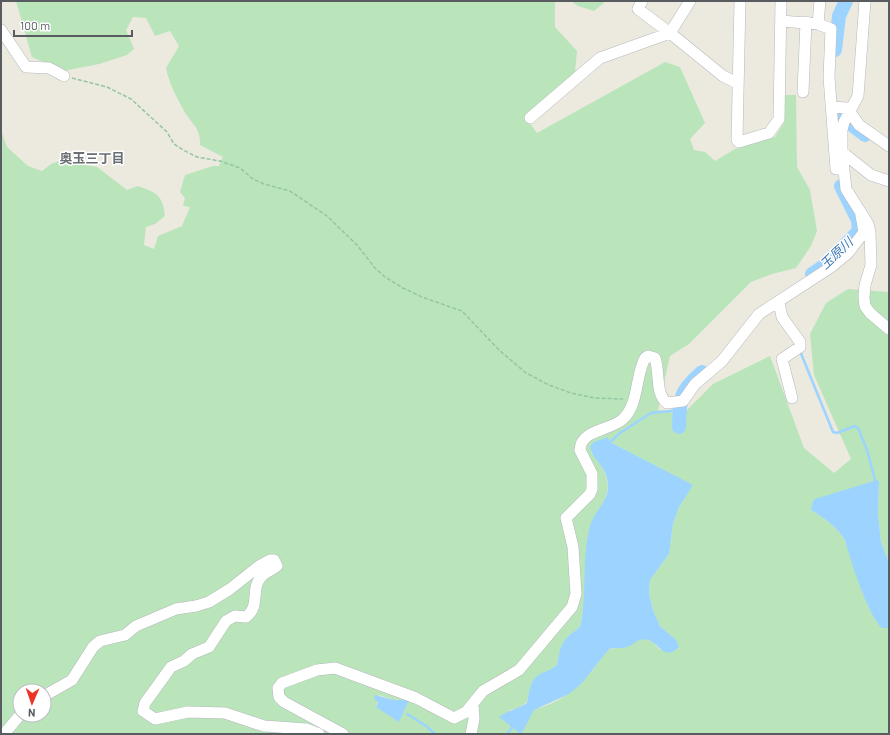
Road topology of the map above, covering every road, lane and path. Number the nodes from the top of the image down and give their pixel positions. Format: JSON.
{"nodes":[{"id":1,"x":642,"y":1,"type":"edge"},
{"id":2,"x":690,"y":1,"type":"edge"},
{"id":3,"x":740,"y":1,"type":"edge"},
{"id":4,"x":781,"y":1,"type":"edge"},
{"id":5,"x":820,"y":1,"type":"edge"},
{"id":6,"x":865,"y":1,"type":"edge"},
{"id":7,"x":781,"y":20,"type":"junction"},
{"id":8,"x":806,"y":22,"type":"junction"},
{"id":9,"x":818,"y":24,"type":"junction"},
{"id":10,"x":1,"y":30,"type":"edge"},
{"id":11,"x":670,"y":33,"type":"junction"},
{"id":12,"x":64,"y":76,"type":"joint"},
{"id":13,"x":737,"y":84,"type":"junction"},
{"id":14,"x":803,"y":92,"type":"dead end"},
{"id":15,"x":834,"y":107,"type":"junction"},
{"id":16,"x":847,"y":116,"type":"junction"},
{"id":17,"x":530,"y":118,"type":"dead end"},
{"id":18,"x":889,"y":146,"type":"edge"},
{"id":19,"x":839,"y":148,"type":"junction"},
{"id":20,"x":889,"y":181,"type":"edge"},
{"id":21,"x":861,"y":215,"type":"junction"},
{"id":22,"x":779,"y":302,"type":"junction"},
{"id":23,"x":889,"y":329,"type":"edge"},
{"id":24,"x":792,"y":398,"type":"dead end"},
{"id":25,"x":633,"y":400,"type":"junction"},
{"id":26,"x":52,"y":691,"type":"edge"},
{"id":27,"x":473,"y":704,"type":"junction"},
{"id":28,"x":13,"y":723,"type":"edge"},
{"id":29,"x":4,"y":734,"type":"edge"},
{"id":30,"x":319,"y":734,"type":"edge"},
{"id":31,"x":343,"y":734,"type":"edge"},
{"id":32,"x":471,"y":734,"type":"edge"}],
"edges":[{"from":1,"to":11,"type":"street"},
{"from":2,"to":11,"type":"street"},
{"from":3,"to":13,"type":"street"},
{"from":4,"to":7,"type":"street"},
{"from":5,"to":9,"type":"street"},
{"from":6,"to":16,"type":"street"},
{"from":7,"to":8,"type":"street"},
{"from":7,"to":13,"type":"street"},
{"from":8,"to":9,"type":"street"},
{"from":8,"to":14,"type":"street"},
{"from":9,"to":15,"type":"street"},
{"from":10,"to":12,"type":"street"},
{"from":11,"to":13,"type":"street"},
{"from":11,"to":17,"type":"street"},
{"from":12,"to":25,"type":"path"},
{"from":15,"to":16,"type":"street"},
{"from":15,"to":19,"type":"street"},
{"from":16,"to":18,"type":"street"},
{"from":16,"to":19,"type":"street"},
{"from":19,"to":20,"type":"street"},
{"from":19,"to":21,"type":"street"},
{"from":21,"to":22,"type":"street"},
{"from":21,"to":23,"type":"street"},
{"from":22,"to":24,"type":"street"},
{"from":22,"to":25,"type":"street"},
{"from":25,"to":27,"type":"street"},
{"from":26,"to":30,"type":"street"},
{"from":27,"to":31,"type":"street"},
{"from":27,"to":32,"type":"street"},
{"from":28,"to":29,"type":"street"}]}
